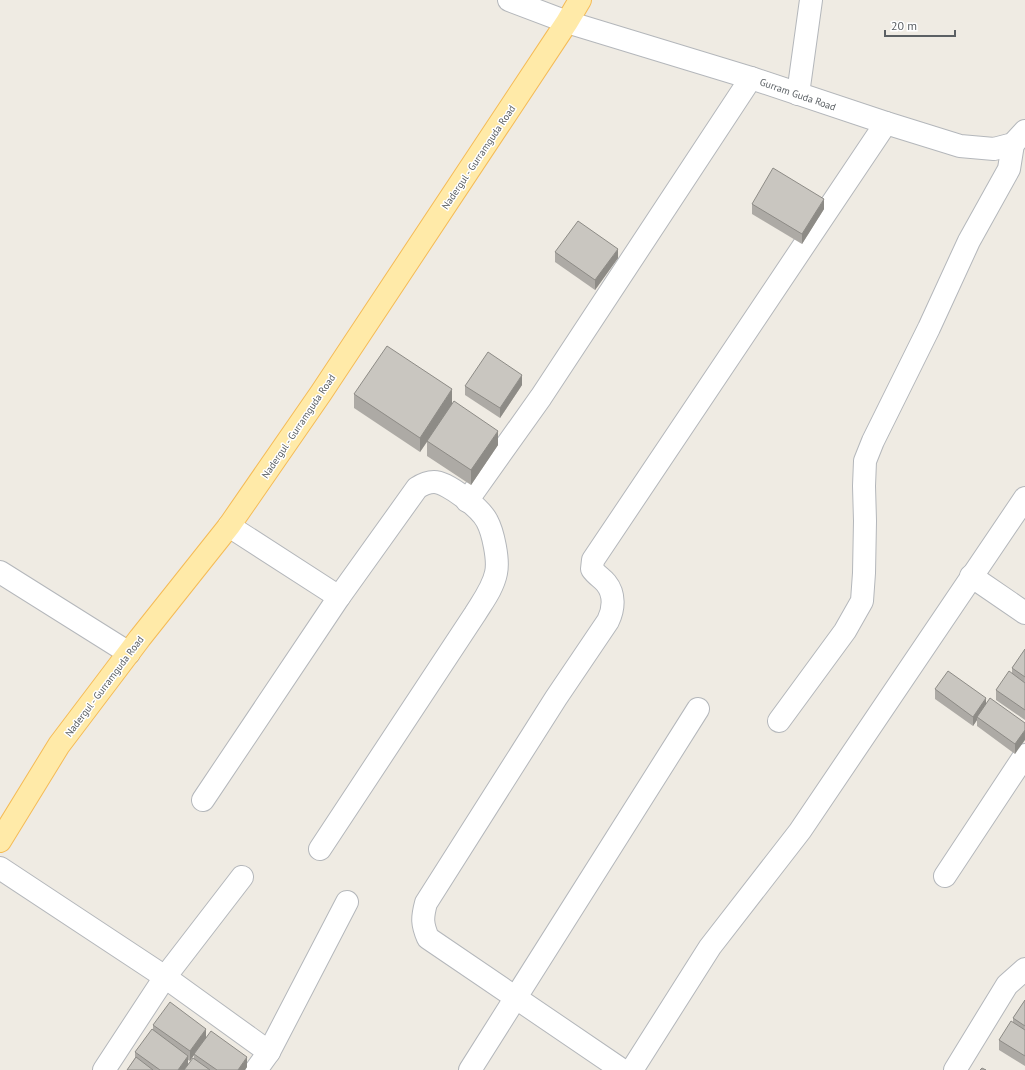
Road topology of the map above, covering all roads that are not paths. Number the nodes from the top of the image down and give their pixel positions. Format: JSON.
{"nodes":[{"id":1,"x":509,"y":0,"type":"edge"},
{"id":2,"x":580,"y":0,"type":"edge"},
{"id":3,"x":811,"y":0,"type":"edge"},
{"id":4,"x":567,"y":22,"type":"junction"},
{"id":5,"x":751,"y":78,"type":"junction"},
{"id":6,"x":798,"y":94,"type":"junction"},
{"id":7,"x":886,"y":123,"type":"junction"},
{"id":8,"x":1019,"y":137,"type":"edge"},
{"id":9,"x":1025,"y":498,"type":"edge"},
{"id":10,"x":467,"y":501,"type":"junction"},
{"id":11,"x":229,"y":526,"type":"junction"},
{"id":12,"x":0,"y":572,"type":"edge"},
{"id":13,"x":971,"y":576,"type":"junction"},
{"id":14,"x":339,"y":597,"type":"junction"},
{"id":15,"x":1025,"y":613,"type":"edge"},
{"id":16,"x":129,"y":653,"type":"junction"},
{"id":17,"x":698,"y":709,"type":"dead end"},
{"id":18,"x":779,"y":721,"type":"dead end"},
{"id":19,"x":1025,"y":755,"type":"edge"},
{"id":20,"x":203,"y":800,"type":"dead end"},
{"id":21,"x":0,"y":841,"type":"edge"},
{"id":22,"x":320,"y":849,"type":"dead end"},
{"id":23,"x":0,"y":868,"type":"edge"},
{"id":24,"x":945,"y":876,"type":"dead end"},
{"id":25,"x":242,"y":877,"type":"dead end"},
{"id":26,"x":348,"y":902,"type":"dead end"},
{"id":27,"x":1025,"y":969,"type":"edge"},
{"id":28,"x":166,"y":977,"type":"junction"},
{"id":29,"x":516,"y":998,"type":"junction"},
{"id":30,"x":269,"y":1052,"type":"junction"},
{"id":31,"x":104,"y":1070,"type":"edge"},
{"id":32,"x":256,"y":1070,"type":"edge"},
{"id":33,"x":470,"y":1070,"type":"edge"},
{"id":34,"x":622,"y":1070,"type":"edge"},
{"id":35,"x":632,"y":1070,"type":"edge"},
{"id":36,"x":955,"y":1070,"type":"edge"}],
"edges":[{"from":1,"to":4,"type":"street","name":"Gurram Guda Road"},
{"from":2,"to":4,"type":"main road","name":"Nadergul - Gurramguda Road"},
{"from":3,"to":6,"type":"street"},
{"from":4,"to":5,"type":"street","name":"Gurram Guda Road"},
{"from":4,"to":11,"type":"main road","name":"Nadergul - Gurramguda Road"},
{"from":5,"to":6,"type":"street","name":"Gurram Guda Road"},
{"from":5,"to":10,"type":"street"},
{"from":6,"to":7,"type":"street","name":"Gurram Guda Road"},
{"from":7,"to":8,"type":"street","name":"Gurram Guda Road"},
{"from":7,"to":29,"type":"street"},
{"from":8,"to":18,"type":"street"},
{"from":9,"to":13,"type":"street"},
{"from":10,"to":14,"type":"street"},
{"from":10,"to":22,"type":"street"},
{"from":11,"to":14,"type":"street"},
{"from":11,"to":16,"type":"main road","name":"Nadergul - Gurramguda Road"},
{"from":12,"to":16,"type":"street"},
{"from":13,"to":15,"type":"street"},
{"from":13,"to":35,"type":"street"},
{"from":14,"to":20,"type":"street"},
{"from":16,"to":21,"type":"main road","name":"Nadergul - Gurramguda Road"},
{"from":17,"to":29,"type":"street"},
{"from":19,"to":24,"type":"street"},
{"from":23,"to":28,"type":"street"},
{"from":25,"to":28,"type":"street"},
{"from":26,"to":30,"type":"street"},
{"from":27,"to":36,"type":"street"},
{"from":28,"to":30,"type":"street"},
{"from":28,"to":31,"type":"street"},
{"from":29,"to":33,"type":"street"},
{"from":29,"to":34,"type":"street"},
{"from":30,"to":32,"type":"street"}]}
